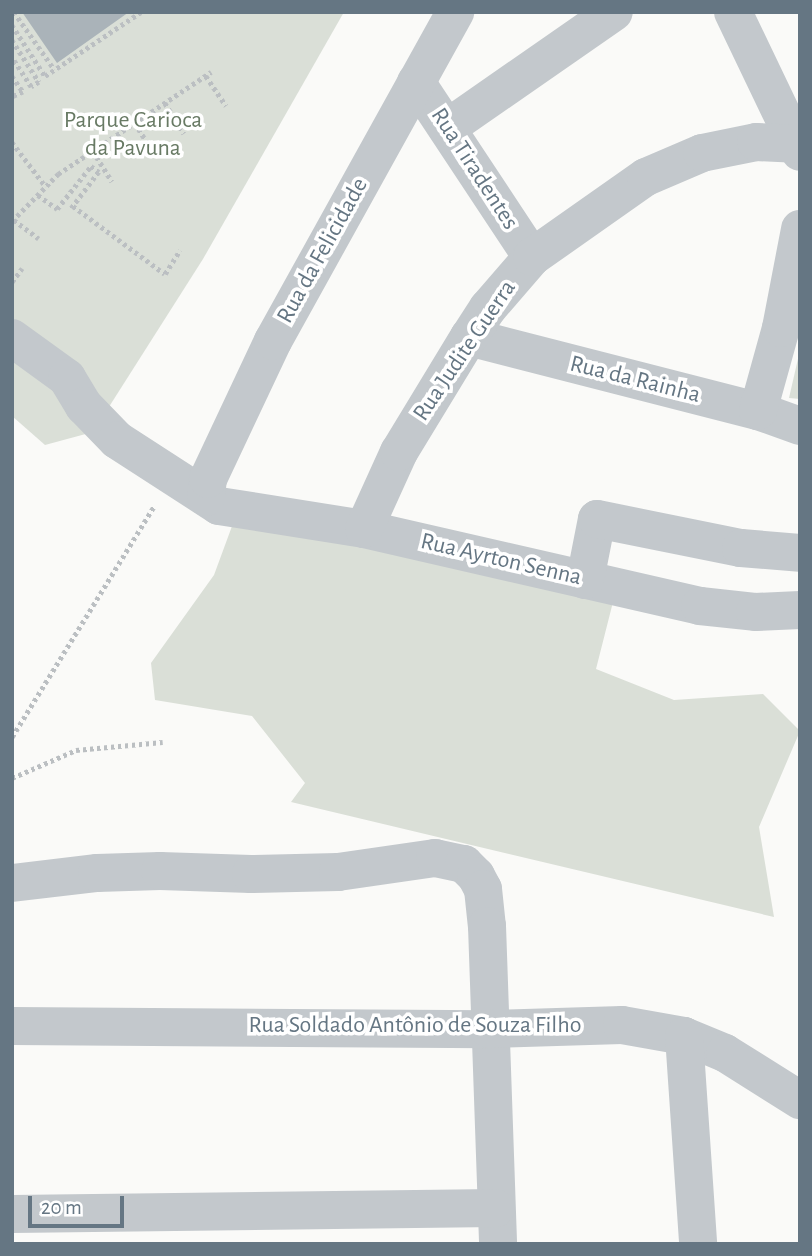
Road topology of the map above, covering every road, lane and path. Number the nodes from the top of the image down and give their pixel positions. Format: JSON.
{"nodes":[{"id":1,"x":14,"y":12,"type":"edge"},
{"id":2,"x":141,"y":12,"type":"edge"},
{"id":3,"x":455,"y":12,"type":"edge"},
{"id":4,"x":614,"y":12,"type":"edge"},
{"id":5,"x":733,"y":12,"type":"edge"},
{"id":6,"x":12,"y":25,"type":"edge"},
{"id":7,"x":12,"y":40,"type":"edge"},
{"id":8,"x":12,"y":58,"type":"edge"},
{"id":9,"x":54,"y":69,"type":"junction"},
{"id":10,"x":12,"y":76,"type":"edge"},
{"id":11,"x":416,"y":82,"type":"junction"},
{"id":12,"x":12,"y":97,"type":"edge"},
{"id":13,"x":165,"y":103,"type":"junction"},
{"id":14,"x":226,"y":106,"type":"dead end"},
{"id":15,"x":135,"y":123,"type":"junction"},
{"id":16,"x":447,"y":128,"type":"junction"},
{"id":17,"x":184,"y":133,"type":"dead end"},
{"id":18,"x":12,"y":142,"type":"edge"},
{"id":19,"x":798,"y":146,"type":"edge"},
{"id":20,"x":93,"y":151,"type":"junction"},
{"id":21,"x":154,"y":154,"type":"dead end"},
{"id":22,"x":103,"y":166,"type":"junction"},
{"id":23,"x":99,"y":172,"type":"junction"},
{"id":24,"x":112,"y":182,"type":"dead end"},
{"id":25,"x":46,"y":187,"type":"junction"},
{"id":26,"x":38,"y":195,"type":"junction"},
{"id":27,"x":13,"y":221,"type":"edge"},
{"id":28,"x":800,"y":229,"type":"edge"},
{"id":29,"x":39,"y":239,"type":"dead end"},
{"id":30,"x":180,"y":250,"type":"dead end"},
{"id":31,"x":532,"y":257,"type":"junction"},
{"id":32,"x":22,"y":268,"type":"dead end"},
{"id":33,"x":12,"y":282,"type":"edge"},
{"id":34,"x":469,"y":337,"type":"junction"},
{"id":35,"x":12,"y":338,"type":"edge"},
{"id":36,"x":758,"y":411,"type":"junction"},
{"id":37,"x":800,"y":426,"type":"edge"},
{"id":38,"x":171,"y":474,"type":"junction"},
{"id":39,"x":206,"y":497,"type":"junction"},
{"id":40,"x":364,"y":529,"type":"junction"},
{"id":41,"x":800,"y":553,"type":"edge"},
{"id":42,"x":585,"y":580,"type":"junction"},
{"id":43,"x":800,"y":610,"type":"edge"},
{"id":44,"x":12,"y":737,"type":"edge"},
{"id":45,"x":163,"y":742,"type":"dead end"},
{"id":46,"x":12,"y":778,"type":"edge"},
{"id":47,"x":12,"y":883,"type":"edge"},
{"id":48,"x":12,"y":1026,"type":"edge"},
{"id":49,"x":489,"y":1028,"type":"junction"},
{"id":50,"x":684,"y":1036,"type":"junction"},
{"id":51,"x":800,"y":1100,"type":"edge"},
{"id":52,"x":12,"y":1214,"type":"edge"},
{"id":53,"x":497,"y":1226,"type":"edge"},
{"id":54,"x":698,"y":1244,"type":"edge"}],
"edges":[{"from":1,"to":9,"type":"path"},
{"from":2,"to":9,"type":"path"},
{"from":3,"to":11,"type":"street","name":"Rua da Felicidade"},
{"from":4,"to":16,"type":"street"},
{"from":5,"to":19,"type":"street"},
{"from":6,"to":9,"type":"path"},
{"from":7,"to":8,"type":"path"},
{"from":10,"to":12,"type":"path"},
{"from":11,"to":16,"type":"street","name":"Rua Tiradentes"},
{"from":11,"to":39,"type":"street","name":"Rua da Felicidade"},
{"from":13,"to":14,"type":"path"},
{"from":13,"to":15,"type":"path"},
{"from":13,"to":17,"type":"path"},
{"from":15,"to":20,"type":"path"},
{"from":15,"to":21,"type":"path"},
{"from":16,"to":31,"type":"street","name":"Rua Tiradentes"},
{"from":18,"to":25,"type":"path"},
{"from":19,"to":31,"type":"street","name":"Rua Judite Guerra"},
{"from":20,"to":22,"type":"path"},
{"from":20,"to":25,"type":"path"},
{"from":22,"to":23,"type":"path"},
{"from":22,"to":24,"type":"path"},
{"from":23,"to":26,"type":"path"},
{"from":23,"to":30,"type":"path"},
{"from":25,"to":26,"type":"path"},
{"from":26,"to":27,"type":"path"},
{"from":27,"to":29,"type":"path"},
{"from":28,"to":36,"type":"street"},
{"from":31,"to":34,"type":"street","name":"Rua Judite Guerra"},
{"from":32,"to":33,"type":"path"},
{"from":34,"to":36,"type":"street","name":"Rua da Rainha"},
{"from":34,"to":40,"type":"street","name":"Rua Judite Guerra"},
{"from":35,"to":38,"type":"street","name":"Rua Ayrton Senna"},
{"from":36,"to":37,"type":"street","name":"Rua da Rainha"},
{"from":38,"to":39,"type":"street","name":"Rua Ayrton Senna"},
{"from":38,"to":44,"type":"path"},
{"from":39,"to":40,"type":"street","name":"Rua Ayrton Senna"},
{"from":40,"to":42,"type":"street","name":"Rua Ayrton Senna"},
{"from":41,"to":42,"type":"street"},
{"from":42,"to":43,"type":"street","name":"Rua Ayrton Senna"},
{"from":45,"to":46,"type":"path"},
{"from":47,"to":49,"type":"street"},
{"from":48,"to":49,"type":"street","name":"Rua Soldado Antônio de Souza Filho"},
{"from":49,"to":50,"type":"street","name":"Rua Soldado Antônio de Souza Filho"},
{"from":49,"to":53,"type":"street"},
{"from":50,"to":51,"type":"street","name":"Rua Soldado Antônio de Souza Filho"},
{"from":50,"to":54,"type":"street"},
{"from":52,"to":53,"type":"street"}]}
